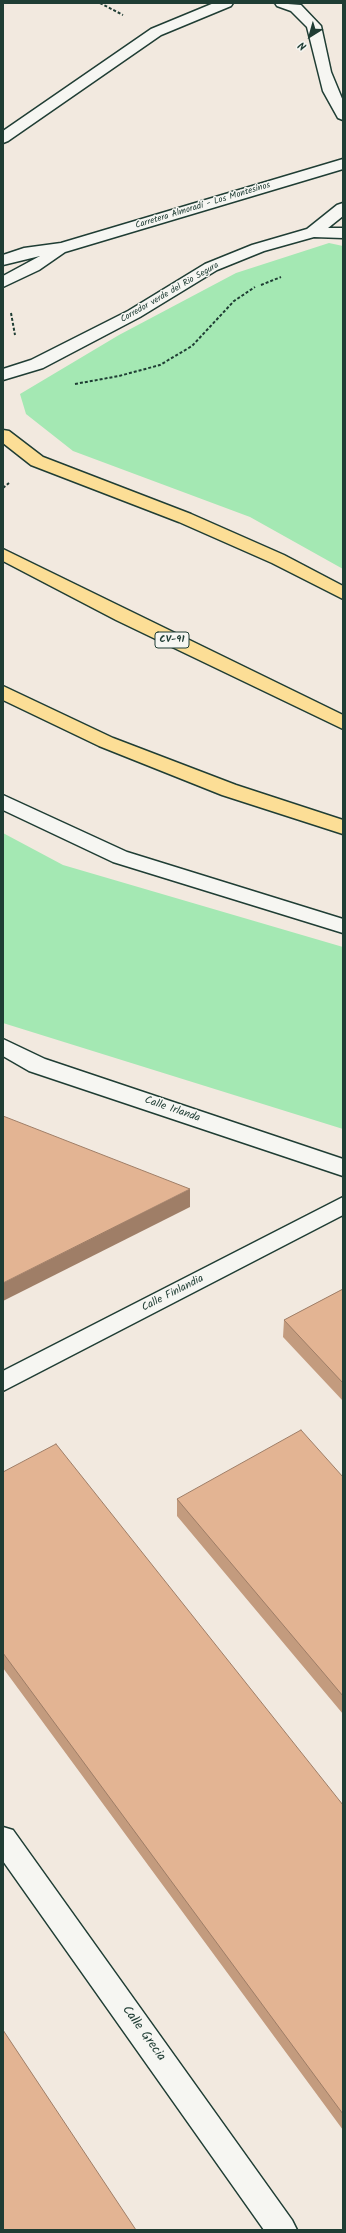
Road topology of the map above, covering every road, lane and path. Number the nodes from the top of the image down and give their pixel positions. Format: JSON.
{"nodes":[{"id":1,"x":226,"y":3,"type":"edge"},
{"id":2,"x":282,"y":3,"type":"edge"},
{"id":3,"x":343,"y":115,"type":"edge"},
{"id":4,"x":3,"y":138,"type":"edge"},
{"id":5,"x":343,"y":164,"type":"edge"},
{"id":6,"x":343,"y":208,"type":"edge"},
{"id":7,"x":313,"y":232,"type":"junction"},
{"id":8,"x":343,"y":233,"type":"edge"},
{"id":9,"x":63,"y":248,"type":"junction"},
{"id":10,"x":3,"y":260,"type":"edge"},
{"id":11,"x":286,"y":276,"type":"dead end"},
{"id":12,"x":3,"y":282,"type":"edge"},
{"id":13,"x":9,"y":374,"type":"edge"},
{"id":14,"x":3,"y":435,"type":"edge"},
{"id":15,"x":3,"y":554,"type":"edge"},
{"id":16,"x":343,"y":593,"type":"edge"},
{"id":17,"x":3,"y":692,"type":"edge"},
{"id":18,"x":343,"y":723,"type":"edge"},
{"id":19,"x":3,"y":802,"type":"edge"},
{"id":20,"x":343,"y":826,"type":"edge"},
{"id":21,"x":343,"y":926,"type":"edge"},
{"id":22,"x":3,"y":1047,"type":"edge"},
{"id":23,"x":343,"y":1168,"type":"edge"},
{"id":24,"x":343,"y":1205,"type":"edge"},
{"id":25,"x":3,"y":1382,"type":"edge"},
{"id":26,"x":3,"y":1839,"type":"edge"},
{"id":27,"x":282,"y":2230,"type":"edge"}],
"edges":[{"from":1,"to":4,"type":"street"},
{"from":2,"to":3,"type":"street"},
{"from":5,"to":9,"type":"street","name":"Carretera Almoradí - Los Montesinos"},
{"from":6,"to":7,"type":"street"},
{"from":7,"to":8,"type":"street","name":"Corredor verde del Rio Segura"},
{"from":7,"to":13,"type":"street","name":"Corredor verde del Rio Segura"},
{"from":9,"to":10,"type":"street","name":"Carretera Almoradí - Los Montesinos"},
{"from":9,"to":12,"type":"street","name":"Carretera Almoradí - Los Montesinos"},
{"from":11,"to":13,"type":"path"},
{"from":14,"to":16,"type":"main road"},
{"from":15,"to":18,"type":"main road","number":"CV-91"},
{"from":17,"to":20,"type":"main road"},
{"from":19,"to":21,"type":"street"},
{"from":22,"to":23,"type":"street","name":"Calle Irlanda"},
{"from":24,"to":25,"type":"street","name":"Calle Finlandia"},
{"from":26,"to":27,"type":"street","name":"Calle Grecia"}]}
